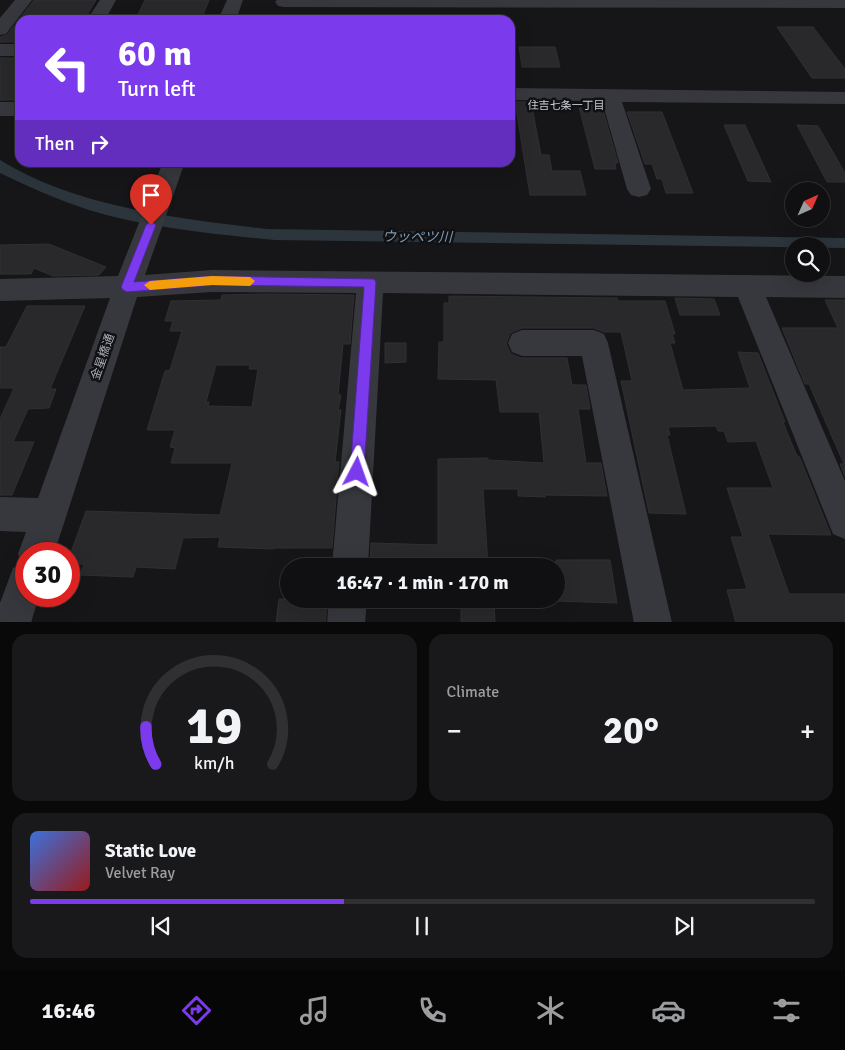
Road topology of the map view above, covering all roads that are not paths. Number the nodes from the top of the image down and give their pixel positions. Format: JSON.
{"nodes":[{"id":1,"x":24,"y":0,"type":"edge"},
{"id":2,"x":108,"y":0,"type":"edge"},
{"id":3,"x":235,"y":0,"type":"edge"},
{"id":4,"x":285,"y":0,"type":"edge"},
{"id":5,"x":575,"y":2,"type":"edge"},
{"id":6,"x":794,"y":2,"type":"edge"},
{"id":7,"x":845,"y":3,"type":"edge"},
{"id":8,"x":99,"y":15,"type":"edge"},
{"id":9,"x":229,"y":15,"type":"edge"},
{"id":10,"x":0,"y":30,"type":"edge"},
{"id":11,"x":0,"y":50,"type":"edge"},
{"id":12,"x":15,"y":50,"type":"edge"},
{"id":13,"x":515,"y":94,"type":"edge"},
{"id":14,"x":610,"y":95,"type":"junction"},
{"id":15,"x":845,"y":98,"type":"edge"},
{"id":16,"x":0,"y":109,"type":"edge"},
{"id":17,"x":15,"y":109,"type":"edge"},
{"id":18,"x":172,"y":167,"type":"edge"},
{"id":19,"x":639,"y":188,"type":"dead end"},
{"id":20,"x":370,"y":282,"type":"junction"},
{"id":21,"x":747,"y":285,"type":"junction"},
{"id":22,"x":127,"y":287,"type":"junction"},
{"id":23,"x":845,"y":287,"type":"edge"},
{"id":24,"x":0,"y":290,"type":"edge"},
{"id":25,"x":522,"y":343,"type":"dead end"},
{"id":26,"x":0,"y":514,"type":"edge"},
{"id":27,"x":49,"y":515,"type":"junction"},
{"id":28,"x":845,"y":522,"type":"edge"},
{"id":29,"x":40,"y":542,"type":"edge"},
{"id":30,"x":351,"y":558,"type":"edge"},
{"id":31,"x":17,"y":607,"type":"edge"},
{"id":32,"x":347,"y":608,"type":"edge"},
{"id":33,"x":12,"y":622,"type":"edge"},
{"id":34,"x":346,"y":622,"type":"edge"},
{"id":35,"x":653,"y":622,"type":"edge"}],
"edges":[{"from":1,"to":10,"type":"street"},
{"from":2,"to":8,"type":"street"},
{"from":3,"to":9,"type":"street"},
{"from":4,"to":5,"type":"street"},
{"from":5,"to":6,"type":"street"},
{"from":6,"to":7,"type":"street"},
{"from":11,"to":12,"type":"street"},
{"from":13,"to":14,"type":"street"},
{"from":14,"to":15,"type":"street"},
{"from":14,"to":19,"type":"street"},
{"from":16,"to":17,"type":"street"},
{"from":18,"to":22,"type":"street","name":"金星橋通"},
{"from":20,"to":21,"type":"street"},
{"from":20,"to":22,"type":"street"},
{"from":20,"to":30,"type":"street"},
{"from":21,"to":23,"type":"street"},
{"from":21,"to":28,"type":"street"},
{"from":22,"to":24,"type":"street"},
{"from":22,"to":27,"type":"street","name":"金星橋通"},
{"from":25,"to":35,"type":"street"},
{"from":26,"to":27,"type":"street"},
{"from":27,"to":29,"type":"street","name":"金星橋通"},
{"from":31,"to":33,"type":"street"},
{"from":32,"to":34,"type":"street"}]}
